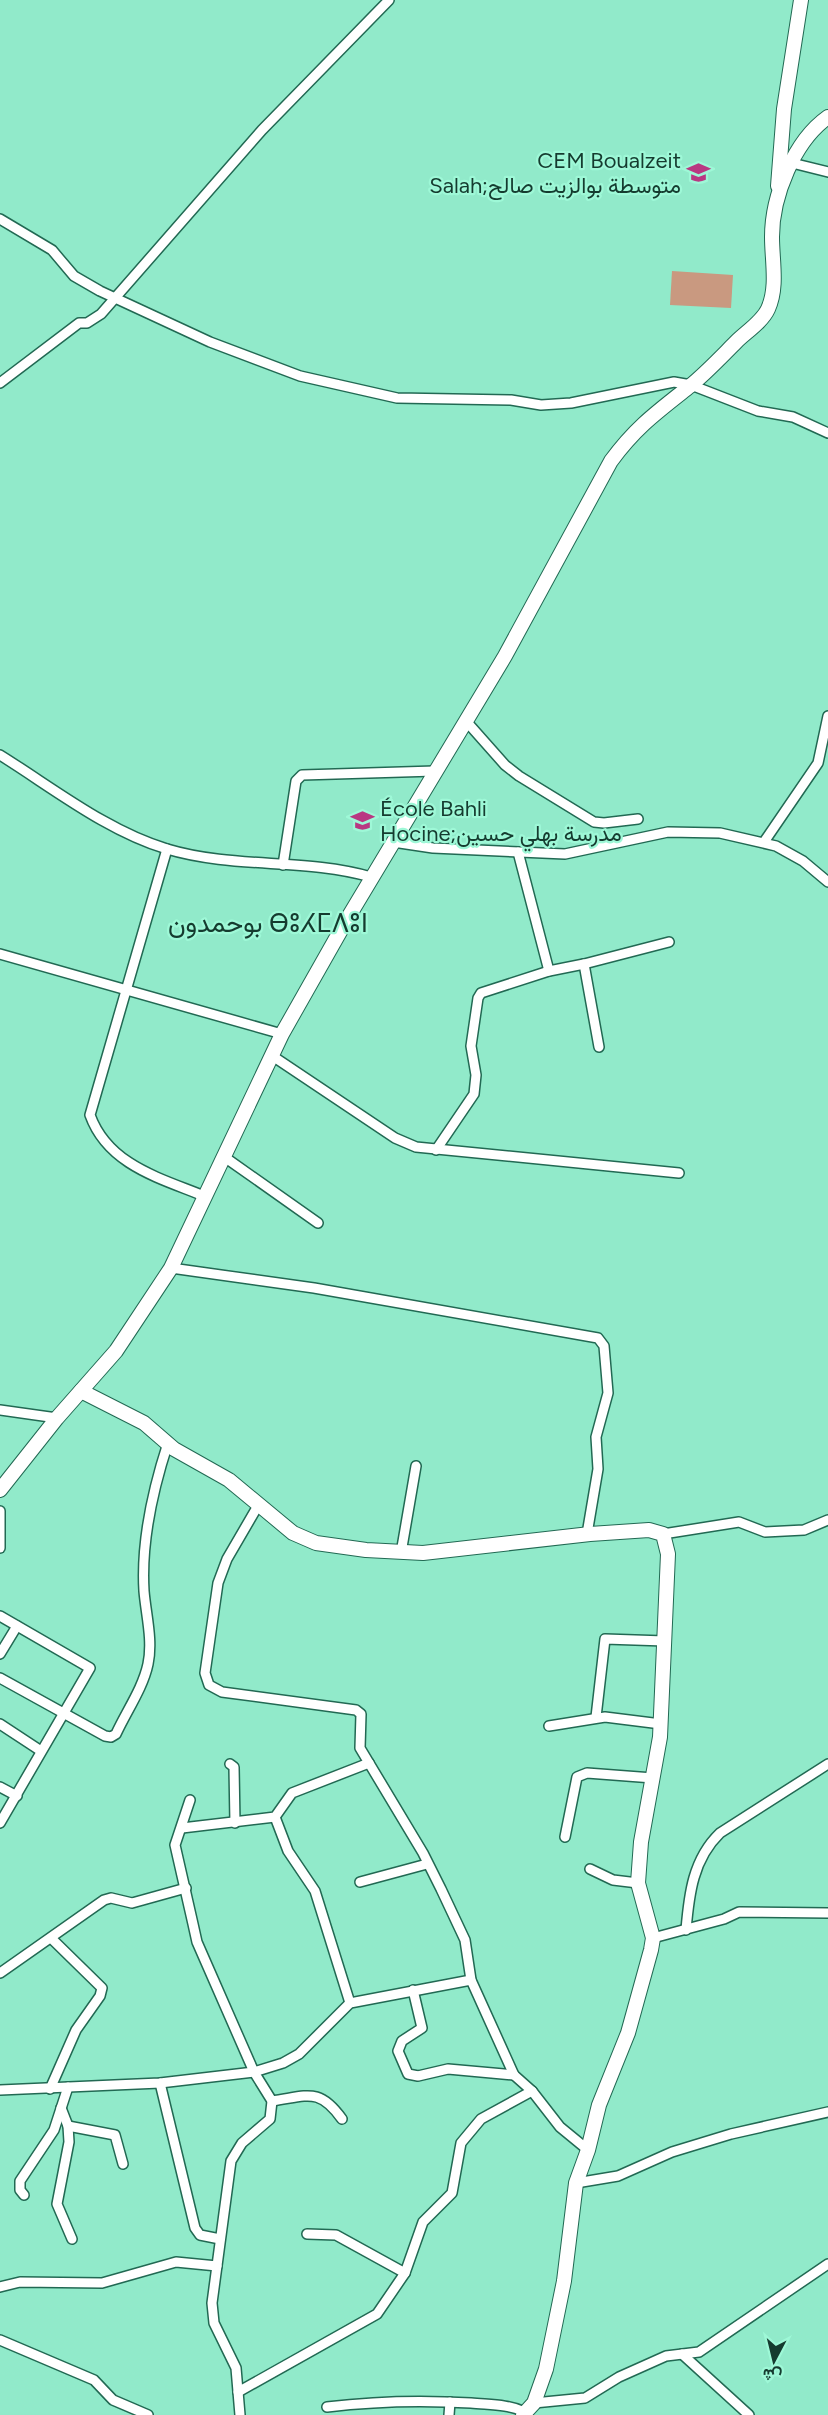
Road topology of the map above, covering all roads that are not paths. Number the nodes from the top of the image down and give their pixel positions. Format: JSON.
{"nodes":[{"id":1,"x":389,"y":0,"type":"edge"},
{"id":2,"x":801,"y":0,"type":"edge"},
{"id":3,"x":828,"y":117,"type":"edge"},
{"id":4,"x":792,"y":163,"type":"junction"},
{"id":5,"x":828,"y":171,"type":"edge"},
{"id":6,"x":778,"y":194,"type":"junction"},
{"id":7,"x":0,"y":219,"type":"edge"},
{"id":8,"x":116,"y":297,"type":"junction"},
{"id":9,"x":0,"y":383,"type":"edge"},
{"id":10,"x":691,"y":385,"type":"junction"},
{"id":11,"x":828,"y":433,"type":"edge"},
{"id":12,"x":828,"y":716,"type":"edge"},
{"id":13,"x":466,"y":721,"type":"junction"},
{"id":14,"x":0,"y":755,"type":"edge"},
{"id":15,"x":435,"y":771,"type":"junction"},
{"id":16,"x":638,"y":819,"type":"dead end"},
{"id":17,"x":393,"y":842,"type":"junction"},
{"id":18,"x":764,"y":842,"type":"junction"},
{"id":19,"x":167,"y":849,"type":"junction"},
{"id":20,"x":518,"y":852,"type":"junction"},
{"id":21,"x":283,"y":865,"type":"junction"},
{"id":22,"x":371,"y":877,"type":"junction"},
{"id":23,"x":828,"y":882,"type":"edge"},
{"id":24,"x":669,"y":942,"type":"dead end"},
{"id":25,"x":0,"y":954,"type":"edge"},
{"id":26,"x":584,"y":964,"type":"junction"},
{"id":27,"x":549,"y":971,"type":"junction"},
{"id":28,"x":128,"y":990,"type":"junction"},
{"id":29,"x":282,"y":1034,"type":"junction"},
{"id":30,"x":599,"y":1047,"type":"dead end"},
{"id":31,"x":271,"y":1054,"type":"junction"},
{"id":32,"x":436,"y":1150,"type":"junction"},
{"id":33,"x":223,"y":1156,"type":"junction"},
{"id":34,"x":679,"y":1173,"type":"dead end"},
{"id":35,"x":204,"y":1196,"type":"junction"},
{"id":36,"x":318,"y":1223,"type":"dead end"},
{"id":37,"x":171,"y":1268,"type":"junction"},
{"id":38,"x":81,"y":1391,"type":"junction"},
{"id":39,"x":0,"y":1410,"type":"edge"},
{"id":40,"x":57,"y":1418,"type":"junction"},
{"id":41,"x":168,"y":1443,"type":"junction"},
{"id":42,"x":416,"y":1466,"type":"dead end"},
{"id":43,"x":0,"y":1490,"type":"edge"},
{"id":44,"x":259,"y":1504,"type":"junction"},
{"id":45,"x":0,"y":1511,"type":"edge"},
{"id":46,"x":828,"y":1520,"type":"edge"},
{"id":47,"x":587,"y":1534,"type":"junction"},
{"id":48,"x":663,"y":1534,"type":"junction"},
{"id":49,"x":0,"y":1548,"type":"edge"},
{"id":50,"x":401,"y":1553,"type":"junction"},
{"id":51,"x":0,"y":1616,"type":"edge"},
{"id":52,"x":17,"y":1626,"type":"junction"},
{"id":53,"x":665,"y":1641,"type":"junction"},
{"id":54,"x":0,"y":1654,"type":"edge"},
{"id":55,"x":0,"y":1678,"type":"edge"},
{"id":56,"x":65,"y":1713,"type":"junction"},
{"id":57,"x":596,"y":1717,"type":"junction"},
{"id":58,"x":0,"y":1724,"type":"edge"},
{"id":59,"x":661,"y":1724,"type":"junction"},
{"id":60,"x":549,"y":1726,"type":"dead end"},
{"id":61,"x":41,"y":1751,"type":"junction"},
{"id":62,"x":369,"y":1763,"type":"junction"},
{"id":63,"x":230,"y":1764,"type":"dead end"},
{"id":64,"x":828,"y":1764,"type":"edge"},
{"id":65,"x":653,"y":1778,"type":"junction"},
{"id":66,"x":0,"y":1787,"type":"edge"},
{"id":67,"x":17,"y":1796,"type":"junction"},
{"id":68,"x":190,"y":1800,"type":"dead end"},
{"id":69,"x":275,"y":1817,"type":"junction"},
{"id":70,"x":0,"y":1823,"type":"edge"},
{"id":71,"x":236,"y":1823,"type":"junction"},
{"id":72,"x":182,"y":1828,"type":"junction"},
{"id":73,"x":565,"y":1837,"type":"dead end"},
{"id":74,"x":427,"y":1864,"type":"junction"},
{"id":75,"x":590,"y":1869,"type":"dead end"},
{"id":76,"x":360,"y":1882,"type":"dead end"},
{"id":77,"x":638,"y":1883,"type":"junction"},
{"id":78,"x":186,"y":1888,"type":"junction"},
{"id":79,"x":828,"y":1913,"type":"edge"},
{"id":80,"x":686,"y":1930,"type":"junction"},
{"id":81,"x":653,"y":1938,"type":"junction"},
{"id":82,"x":52,"y":1939,"type":"junction"},
{"id":83,"x":0,"y":1973,"type":"edge"},
{"id":84,"x":471,"y":1980,"type":"junction"},
{"id":85,"x":413,"y":1990,"type":"junction"},
{"id":86,"x":350,"y":2003,"type":"junction"},
{"id":87,"x":254,"y":2072,"type":"junction"},
{"id":88,"x":514,"y":2075,"type":"junction"},
{"id":89,"x":160,"y":2083,"type":"junction"},
{"id":90,"x":68,"y":2087,"type":"junction"},
{"id":91,"x":50,"y":2089,"type":"junction"},
{"id":92,"x":0,"y":2090,"type":"edge"},
{"id":93,"x":532,"y":2091,"type":"junction"},
{"id":94,"x":272,"y":2101,"type":"junction"},
{"id":95,"x":61,"y":2108,"type":"junction"},
{"id":96,"x":828,"y":2112,"type":"edge"},
{"id":97,"x":342,"y":2119,"type":"dead end"},
{"id":98,"x":68,"y":2126,"type":"junction"},
{"id":99,"x":588,"y":2150,"type":"junction"},
{"id":100,"x":123,"y":2164,"type":"dead end"},
{"id":101,"x":576,"y":2183,"type":"junction"},
{"id":102,"x":24,"y":2195,"type":"dead end"},
{"id":103,"x":307,"y":2234,"type":"dead end"},
{"id":104,"x":72,"y":2239,"type":"dead end"},
{"id":105,"x":220,"y":2239,"type":"junction"},
{"id":106,"x":828,"y":2264,"type":"edge"},
{"id":107,"x":217,"y":2266,"type":"junction"},
{"id":108,"x":405,"y":2273,"type":"junction"},
{"id":109,"x":0,"y":2287,"type":"edge"},
{"id":110,"x":0,"y":2340,"type":"edge"},
{"id":111,"x":682,"y":2354,"type":"junction"},
{"id":112,"x":238,"y":2392,"type":"junction"},
{"id":113,"x":450,"y":2402,"type":"junction"},
{"id":114,"x":327,"y":2407,"type":"dead end"},
{"id":115,"x":528,"y":2410,"type":"edge"},
{"id":116,"x":148,"y":2415,"type":"edge"},
{"id":117,"x":240,"y":2415,"type":"edge"},
{"id":118,"x":449,"y":2415,"type":"edge"},
{"id":119,"x":749,"y":2415,"type":"edge"}],
"edges":[{"from":1,"to":8,"type":"street"},
{"from":2,"to":6,"type":"street"},
{"from":3,"to":4,"type":"street"},
{"from":4,"to":5,"type":"street"},
{"from":4,"to":6,"type":"street"},
{"from":6,"to":10,"type":"street"},
{"from":7,"to":8,"type":"street"},
{"from":8,"to":9,"type":"street"},
{"from":8,"to":10,"type":"street"},
{"from":10,"to":11,"type":"street"},
{"from":10,"to":13,"type":"street"},
{"from":12,"to":18,"type":"street"},
{"from":13,"to":15,"type":"street"},
{"from":13,"to":16,"type":"street"},
{"from":14,"to":19,"type":"street"},
{"from":15,"to":17,"type":"street"},
{"from":15,"to":21,"type":"street"},
{"from":17,"to":20,"type":"street"},
{"from":17,"to":22,"type":"street"},
{"from":18,"to":20,"type":"street"},
{"from":18,"to":23,"type":"street"},
{"from":19,"to":21,"type":"street"},
{"from":19,"to":28,"type":"street"},
{"from":20,"to":27,"type":"street"},
{"from":21,"to":22,"type":"street"},
{"from":22,"to":29,"type":"street"},
{"from":24,"to":26,"type":"street"},
{"from":25,"to":28,"type":"street"},
{"from":26,"to":27,"type":"street"},
{"from":26,"to":30,"type":"street"},
{"from":27,"to":32,"type":"street"},
{"from":28,"to":29,"type":"street"},
{"from":28,"to":35,"type":"street"},
{"from":29,"to":31,"type":"street"},
{"from":31,"to":32,"type":"street"},
{"from":31,"to":33,"type":"street"},
{"from":32,"to":34,"type":"street"},
{"from":33,"to":35,"type":"street"},
{"from":33,"to":36,"type":"street"},
{"from":35,"to":37,"type":"street"},
{"from":37,"to":38,"type":"street"},
{"from":37,"to":47,"type":"street"},
{"from":38,"to":40,"type":"street"},
{"from":38,"to":41,"type":"street"},
{"from":39,"to":40,"type":"street"},
{"from":40,"to":43,"type":"street"},
{"from":41,"to":44,"type":"street"},
{"from":41,"to":56,"type":"street"},
{"from":42,"to":50,"type":"street"},
{"from":44,"to":50,"type":"street"},
{"from":44,"to":62,"type":"street"},
{"from":45,"to":49,"type":"street"},
{"from":46,"to":48,"type":"street"},
{"from":47,"to":48,"type":"street"},
{"from":47,"to":50,"type":"street"},
{"from":48,"to":53,"type":"street"},
{"from":51,"to":52,"type":"street"},
{"from":52,"to":54,"type":"street"},
{"from":52,"to":56,"type":"street"},
{"from":53,"to":57,"type":"street"},
{"from":53,"to":59,"type":"street"},
{"from":55,"to":56,"type":"street"},
{"from":56,"to":61,"type":"street"},
{"from":57,"to":59,"type":"street"},
{"from":57,"to":60,"type":"street"},
{"from":58,"to":61,"type":"street"},
{"from":59,"to":65,"type":"street"},
{"from":61,"to":67,"type":"street"},
{"from":62,"to":69,"type":"street"},
{"from":62,"to":74,"type":"street"},
{"from":63,"to":71,"type":"street"},
{"from":64,"to":80,"type":"street"},
{"from":65,"to":73,"type":"street"},
{"from":65,"to":77,"type":"street"},
{"from":66,"to":67,"type":"street"},
{"from":67,"to":70,"type":"street"},
{"from":68,"to":72,"type":"street"},
{"from":69,"to":71,"type":"street"},
{"from":69,"to":86,"type":"street"},
{"from":71,"to":72,"type":"street"},
{"from":72,"to":78,"type":"street"},
{"from":74,"to":76,"type":"street"},
{"from":74,"to":84,"type":"street"},
{"from":75,"to":77,"type":"street"},
{"from":77,"to":81,"type":"street"},
{"from":78,"to":82,"type":"street"},
{"from":78,"to":87,"type":"street"},
{"from":79,"to":80,"type":"street"},
{"from":80,"to":81,"type":"street"},
{"from":81,"to":99,"type":"street"},
{"from":82,"to":83,"type":"street"},
{"from":82,"to":91,"type":"street"},
{"from":84,"to":85,"type":"street"},
{"from":84,"to":88,"type":"street"},
{"from":85,"to":86,"type":"street"},
{"from":85,"to":88,"type":"street"},
{"from":86,"to":87,"type":"street"},
{"from":87,"to":89,"type":"street"},
{"from":87,"to":94,"type":"street"},
{"from":88,"to":93,"type":"street"},
{"from":89,"to":90,"type":"street"},
{"from":89,"to":105,"type":"street"},
{"from":90,"to":91,"type":"street"},
{"from":90,"to":95,"type":"street"},
{"from":91,"to":92,"type":"street"},
{"from":93,"to":99,"type":"street"},
{"from":93,"to":108,"type":"street"},
{"from":94,"to":97,"type":"street"},
{"from":94,"to":105,"type":"street"},
{"from":95,"to":98,"type":"street"},
{"from":95,"to":102,"type":"street"},
{"from":96,"to":101,"type":"street"},
{"from":98,"to":100,"type":"street"},
{"from":98,"to":104,"type":"street"},
{"from":99,"to":101,"type":"street"},
{"from":101,"to":115,"type":"street"},
{"from":103,"to":108,"type":"street"},
{"from":105,"to":107,"type":"street"},
{"from":106,"to":111,"type":"street"},
{"from":107,"to":109,"type":"street"},
{"from":107,"to":112,"type":"street"},
{"from":108,"to":112,"type":"street"},
{"from":110,"to":116,"type":"street"},
{"from":111,"to":115,"type":"street"},
{"from":111,"to":119,"type":"street"},
{"from":112,"to":117,"type":"street"},
{"from":113,"to":114,"type":"street"},
{"from":113,"to":115,"type":"street"},
{"from":113,"to":118,"type":"street"}]}
